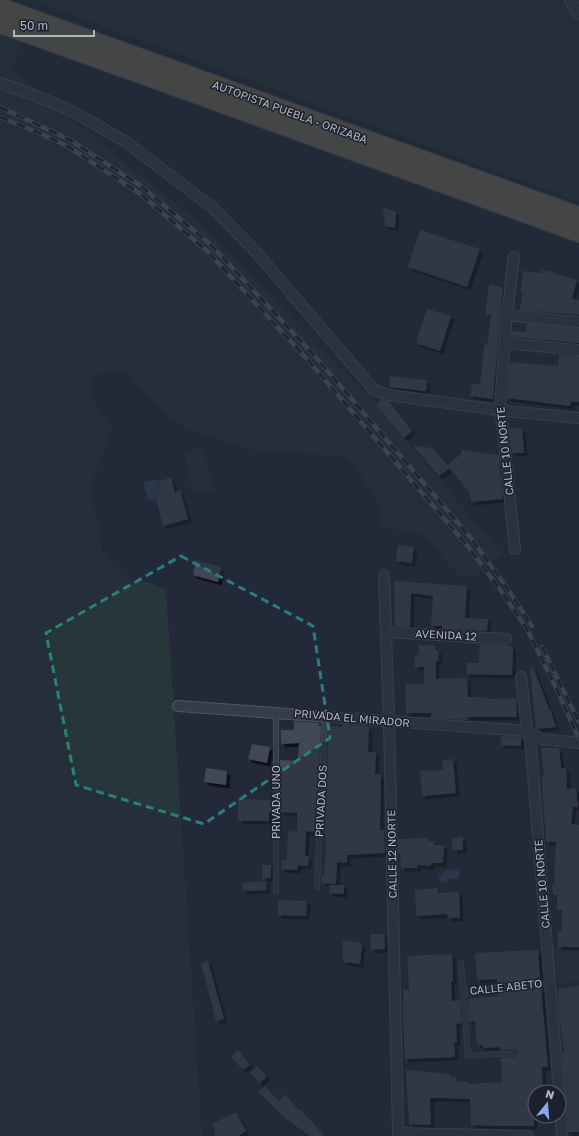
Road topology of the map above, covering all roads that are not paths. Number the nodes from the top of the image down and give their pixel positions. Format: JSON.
{"nodes":[{"id":1,"x":570,"y":0,"type":"edge"},
{"id":2,"x":0,"y":7,"type":"edge"},
{"id":3,"x":579,"y":14,"type":"edge"},
{"id":4,"x":0,"y":24,"type":"edge"},
{"id":5,"x":0,"y":83,"type":"edge"},
{"id":6,"x":579,"y":216,"type":"edge"},
{"id":7,"x":579,"y":233,"type":"edge"},
{"id":8,"x":514,"y":257,"type":"dead end"},
{"id":9,"x":507,"y":315,"type":"junction"},
{"id":10,"x":579,"y":322,"type":"edge"},
{"id":11,"x":505,"y":343,"type":"junction"},
{"id":12,"x":579,"y":350,"type":"edge"},
{"id":13,"x":501,"y":410,"type":"junction"},
{"id":14,"x":579,"y":418,"type":"edge"},
{"id":15,"x":515,"y":549,"type":"dead end"},
{"id":16,"x":384,"y":575,"type":"dead end"},
{"id":17,"x":386,"y":632,"type":"junction"},
{"id":18,"x":506,"y":639,"type":"dead end"},
{"id":19,"x":521,"y":677,"type":"dead end"},
{"id":20,"x":178,"y":706,"type":"dead end"},
{"id":21,"x":276,"y":712,"type":"junction"},
{"id":22,"x":325,"y":716,"type":"junction"},
{"id":23,"x":389,"y":721,"type":"junction"},
{"id":24,"x":527,"y":731,"type":"junction"},
{"id":25,"x":579,"y":743,"type":"edge"},
{"id":26,"x":317,"y":887,"type":"dead end"},
{"id":27,"x":276,"y":891,"type":"dead end"},
{"id":28,"x":461,"y":963,"type":"dead end"},
{"id":29,"x":550,"y":982,"type":"junction"},
{"id":30,"x":462,"y":992,"type":"junction"},
{"id":31,"x":514,"y":1053,"type":"dead end"},
{"id":32,"x":558,"y":1084,"type":"edge"},
{"id":33,"x":561,"y":1124,"type":"edge"},
{"id":34,"x":528,"y":1136,"type":"edge"},
{"id":35,"x":562,"y":1136,"type":"edge"}],
"edges":[{"from":1,"to":3,"type":"street"},
{"from":2,"to":6,"type":"highway","name":"AUTOPISTA PUEBLA - ORIZABA"},
{"from":4,"to":7,"type":"highway","name":"AUTOPISTA PUEBLA - ORIZABA"},
{"from":5,"to":13,"type":"street"},
{"from":8,"to":9,"type":"street","name":"CALLE 10 NORTE"},
{"from":9,"to":10,"type":"street"},
{"from":9,"to":11,"type":"street","name":"CALLE 10 NORTE"},
{"from":11,"to":12,"type":"street"},
{"from":11,"to":13,"type":"street","name":"CALLE 10 NORTE"},
{"from":13,"to":14,"type":"street"},
{"from":13,"to":15,"type":"street","name":"CALLE 10 NORTE"},
{"from":16,"to":17,"type":"street","name":"CALLE 12 NORTE"},
{"from":17,"to":18,"type":"street","name":"AVENIDA 12"},
{"from":17,"to":23,"type":"street","name":"CALLE 12 NORTE"},
{"from":19,"to":24,"type":"street","name":"CALLE 10 NORTE"},
{"from":20,"to":21,"type":"street","name":"PRIVADA EL MIRADOR"},
{"from":21,"to":22,"type":"street","name":"PRIVADA EL MIRADOR"},
{"from":21,"to":27,"type":"lane","name":"PRIVADA UNO"},
{"from":22,"to":23,"type":"street","name":"PRIVADA EL MIRADOR"},
{"from":22,"to":26,"type":"lane","name":"PRIVADA DOS"},
{"from":23,"to":24,"type":"street","name":"PRIVADA EL MIRADOR"},
{"from":23,"to":34,"type":"street","name":"CALLE 12 NORTE"},
{"from":24,"to":25,"type":"street"},
{"from":24,"to":29,"type":"street","name":"CALLE 10 NORTE"},
{"from":28,"to":30,"type":"lane"},
{"from":29,"to":30,"type":"lane","name":"CALLE ABETO"},
{"from":29,"to":32,"type":"street","name":"CALLE 10 NORTE"},
{"from":30,"to":31,"type":"lane"},
{"from":33,"to":35,"type":"street","name":"CALLE 10 NORTE"}]}
